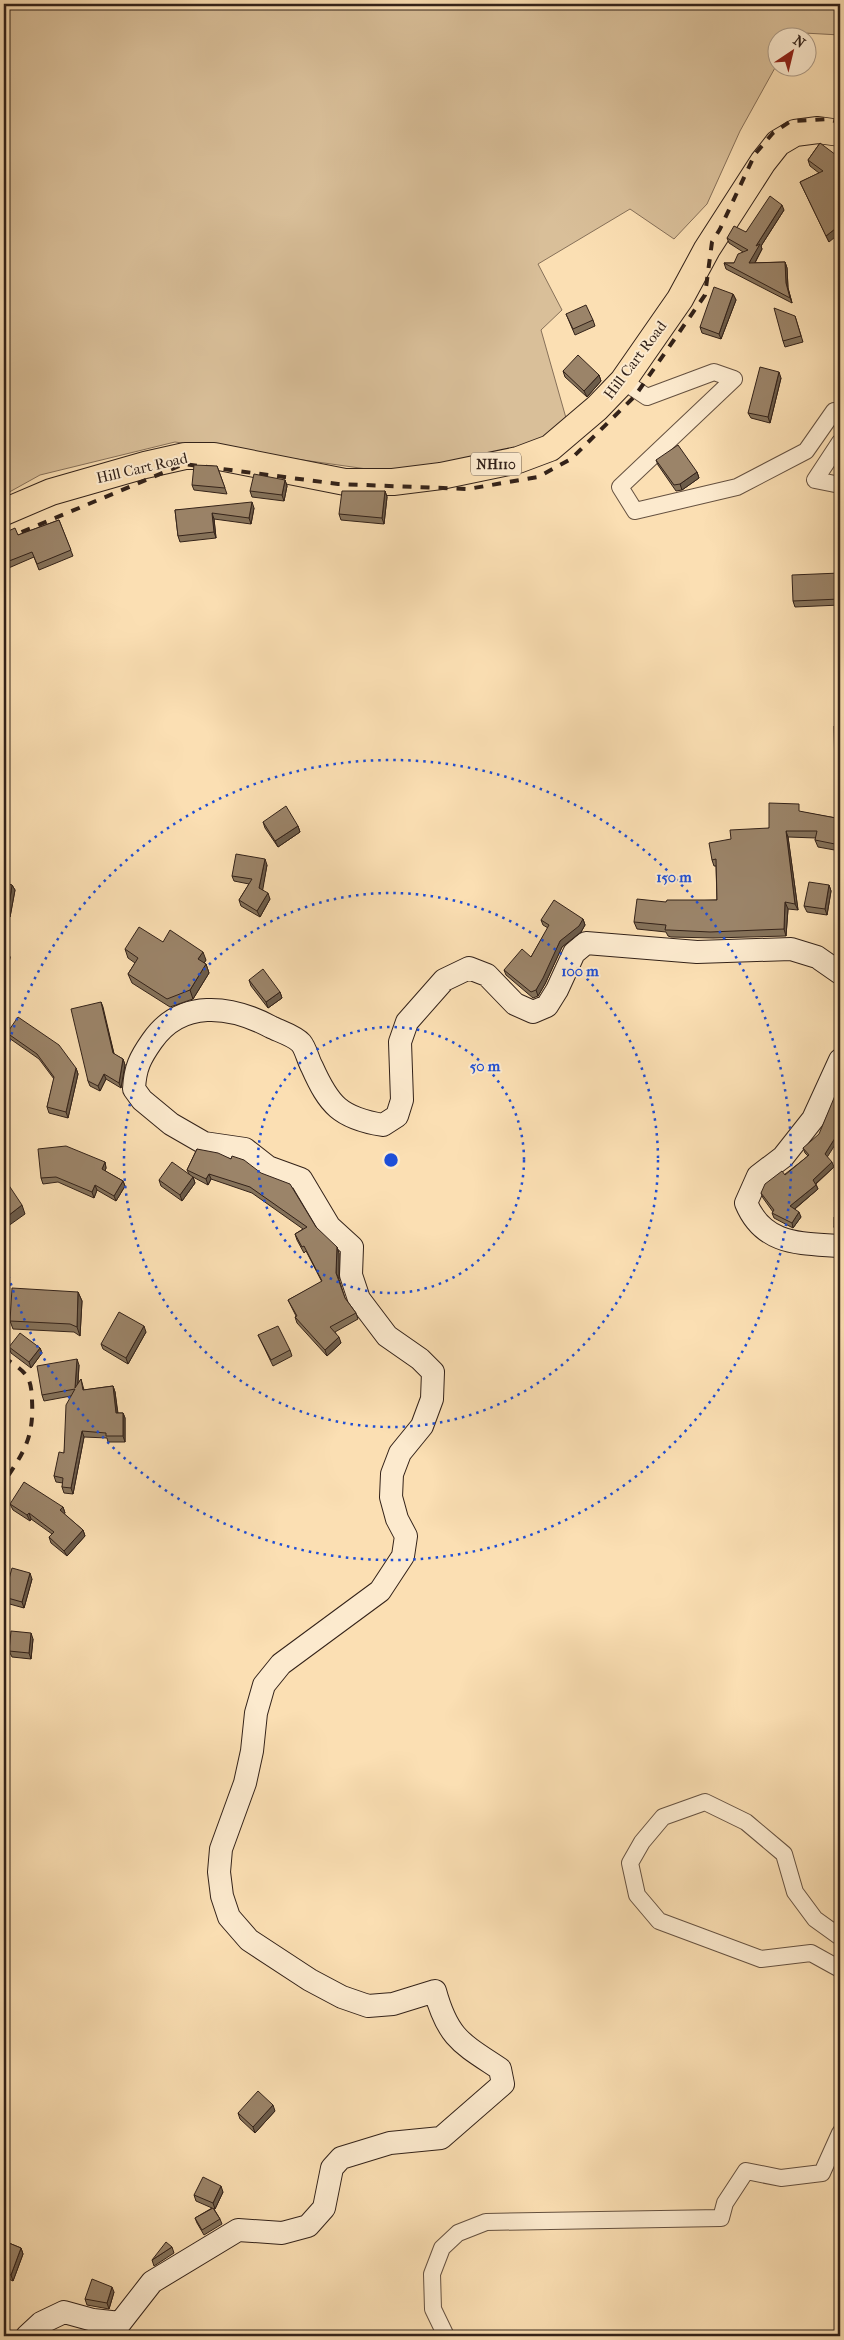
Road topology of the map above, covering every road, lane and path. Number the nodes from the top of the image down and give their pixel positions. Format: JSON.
{"nodes":[{"id":1,"x":840,"y":133,"type":"edge"},
{"id":2,"x":623,"y":381,"type":"junction"},
{"id":3,"x":840,"y":414,"type":"edge"},
{"id":4,"x":840,"y":442,"type":"edge"},
{"id":5,"x":840,"y":485,"type":"edge"},
{"id":6,"x":4,"y":512,"type":"edge"},
{"id":7,"x":840,"y":973,"type":"edge"},
{"id":8,"x":840,"y":1060,"type":"edge"},
{"id":9,"x":840,"y":1246,"type":"edge"},
{"id":10,"x":840,"y":1937,"type":"edge"},
{"id":11,"x":840,"y":1969,"type":"edge"},
{"id":12,"x":840,"y":2133,"type":"edge"},
{"id":13,"x":27,"y":2336,"type":"edge"},
{"id":14,"x":446,"y":2336,"type":"edge"}],
"edges":[{"from":1,"to":2,"type":"highway","name":"Hill Cart Road","number":"NH110"},
{"from":2,"to":3,"type":"street"},
{"from":2,"to":6,"type":"highway","name":"Hill Cart Road","number":"NH110"},
{"from":4,"to":5,"type":"street"},
{"from":7,"to":13,"type":"main road"},
{"from":8,"to":9,"type":"main road"},
{"from":10,"to":11,"type":"street"},
{"from":12,"to":14,"type":"street"}]}
